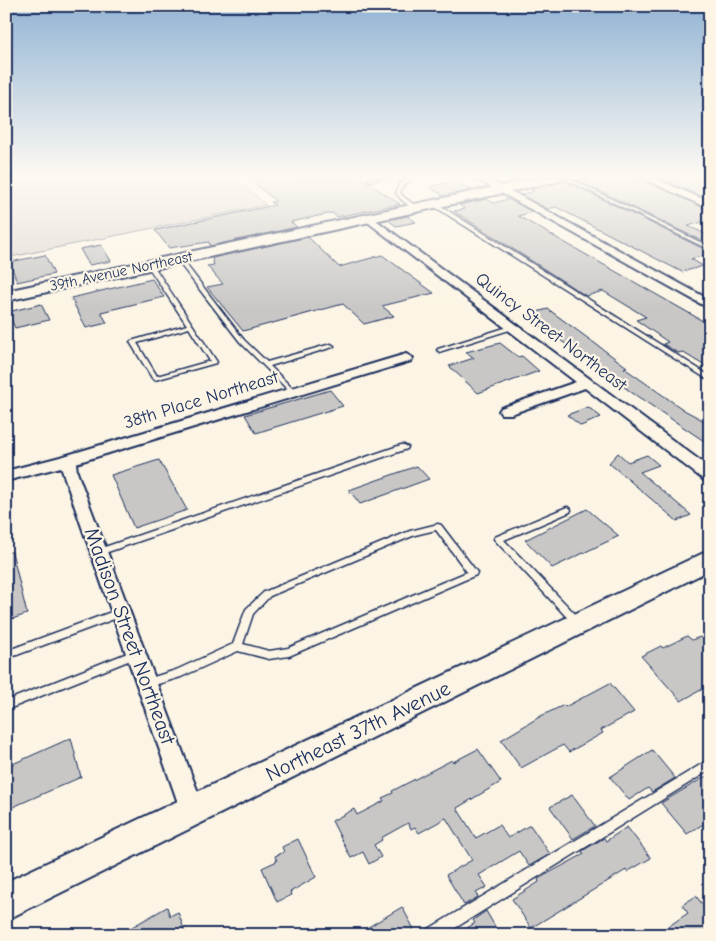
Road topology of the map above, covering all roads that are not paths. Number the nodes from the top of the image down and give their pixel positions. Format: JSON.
{"nodes":[{"id":1,"x":355,"y":221,"type":"edge"},
{"id":2,"x":373,"y":221,"type":"edge"},
{"id":3,"x":461,"y":221,"type":"edge"},
{"id":4,"x":557,"y":221,"type":"edge"},
{"id":5,"x":652,"y":221,"type":"edge"},
{"id":6,"x":710,"y":249,"type":"edge"},
{"id":7,"x":179,"y":259,"type":"junction"},
{"id":8,"x":150,"y":265,"type":"junction"},
{"id":9,"x":6,"y":296,"type":"edge"},
{"id":10,"x":710,"y":305,"type":"edge"},
{"id":11,"x":190,"y":326,"type":"junction"},
{"id":12,"x":514,"y":327,"type":"junction"},
{"id":13,"x":331,"y":346,"type":"dead end"},
{"id":14,"x":440,"y":350,"type":"dead end"},
{"id":15,"x":406,"y":358,"type":"dead end"},
{"id":16,"x":266,"y":366,"type":"junction"},
{"id":17,"x":710,"y":379,"type":"edge"},
{"id":18,"x":587,"y":383,"type":"junction"},
{"id":19,"x":293,"y":392,"type":"junction"},
{"id":20,"x":506,"y":411,"type":"dead end"},
{"id":21,"x":404,"y":447,"type":"dead end"},
{"id":22,"x":68,"y":460,"type":"junction"},
{"id":23,"x":6,"y":476,"type":"edge"},
{"id":24,"x":710,"y":476,"type":"edge"},
{"id":25,"x":567,"y":510,"type":"dead end"},
{"id":26,"x":99,"y":552,"type":"junction"},
{"id":27,"x":710,"y":559,"type":"edge"},
{"id":28,"x":122,"y":612,"type":"junction"},
{"id":29,"x":579,"y":623,"type":"junction"},
{"id":30,"x":237,"y":647,"type":"junction"},
{"id":31,"x":137,"y":653,"type":"junction"},
{"id":32,"x":6,"y":655,"type":"edge"},
{"id":33,"x":148,"y":683,"type":"junction"},
{"id":34,"x":6,"y":706,"type":"edge"},
{"id":35,"x":710,"y":764,"type":"edge"},
{"id":36,"x":193,"y":811,"type":"junction"},
{"id":37,"x":6,"y":902,"type":"edge"},
{"id":38,"x":432,"y":935,"type":"edge"}],
"edges":[{"from":1,"to":7,"type":"street","name":"39th Avenue Northeast"},
{"from":2,"to":12,"type":"street","name":"Quincy Street Northeast"},
{"from":3,"to":17,"type":"lane"},
{"from":4,"to":10,"type":"street"},
{"from":5,"to":6,"type":"lane"},
{"from":7,"to":8,"type":"street","name":"39th Avenue Northeast"},
{"from":7,"to":16,"type":"lane"},
{"from":8,"to":9,"type":"street","name":"39th Avenue Northeast"},
{"from":8,"to":11,"type":"lane"},
{"from":11,"to":11,"type":"lane"},
{"from":12,"to":14,"type":"lane"},
{"from":12,"to":18,"type":"street","name":"Quincy Street Northeast"},
{"from":13,"to":16,"type":"lane"},
{"from":15,"to":19,"type":"street","name":"38th Place Northeast"},
{"from":16,"to":19,"type":"lane"},
{"from":18,"to":20,"type":"street"},
{"from":18,"to":24,"type":"street","name":"Quincy Street Northeast"},
{"from":19,"to":22,"type":"street","name":"38th Place Northeast"},
{"from":21,"to":26,"type":"lane"},
{"from":22,"to":23,"type":"street","name":"38th Place Northeast"},
{"from":22,"to":26,"type":"street","name":"Madison Street Northeast"},
{"from":25,"to":29,"type":"lane"},
{"from":26,"to":28,"type":"street","name":"Madison Street Northeast"},
{"from":27,"to":29,"type":"street","name":"Northeast 37th Avenue"},
{"from":28,"to":31,"type":"street","name":"Madison Street Northeast"},
{"from":28,"to":32,"type":"lane"},
{"from":29,"to":36,"type":"street","name":"Northeast 37th Avenue"},
{"from":30,"to":30,"type":"lane"},
{"from":30,"to":33,"type":"lane"},
{"from":31,"to":33,"type":"street","name":"Madison Street Northeast"},
{"from":31,"to":34,"type":"lane"},
{"from":33,"to":36,"type":"street","name":"Madison Street Northeast"},
{"from":35,"to":38,"type":"lane"},
{"from":36,"to":37,"type":"street","name":"Northeast 37th Avenue"}]}
